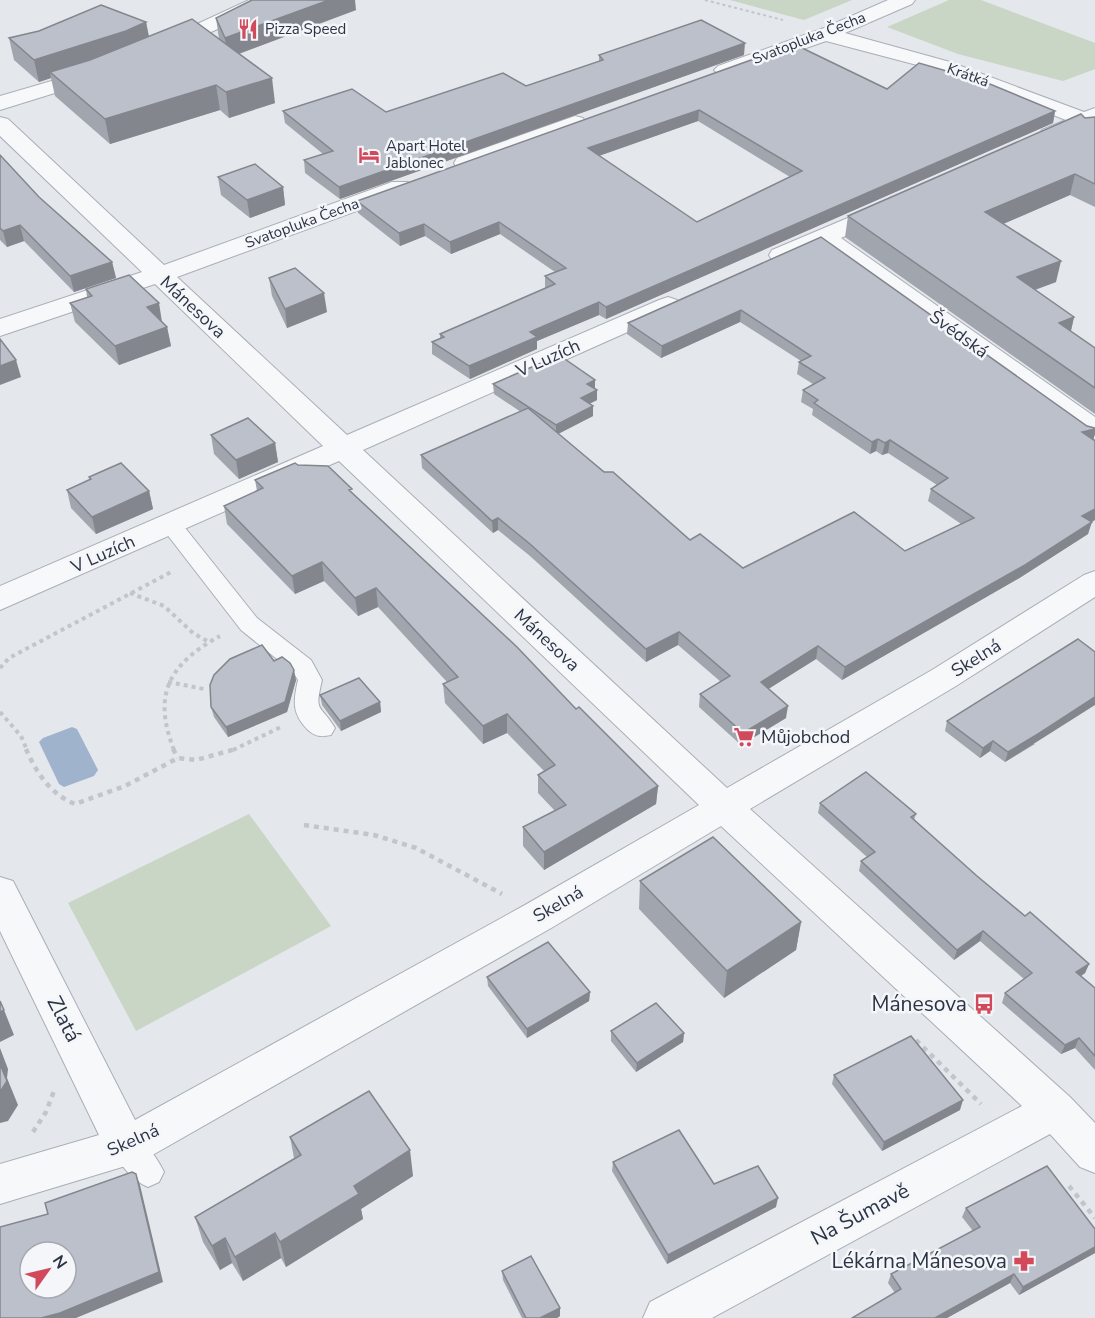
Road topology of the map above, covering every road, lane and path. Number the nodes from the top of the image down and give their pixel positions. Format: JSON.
{"nodes":[{"id":1,"x":265,"y":0,"type":"edge"},
{"id":2,"x":705,"y":0,"type":"edge"},
{"id":3,"x":905,"y":0,"type":"edge"},
{"id":4,"x":789,"y":22,"type":"dead end"},
{"id":5,"x":825,"y":34,"type":"junction"},
{"id":6,"x":149,"y":54,"type":"edge"},
{"id":7,"x":117,"y":66,"type":"edge"},
{"id":8,"x":702,"y":78,"type":"edge"},
{"id":9,"x":0,"y":103,"type":"edge"},
{"id":10,"x":592,"y":117,"type":"edge"},
{"id":11,"x":0,"y":124,"type":"edge"},
{"id":12,"x":1092,"y":125,"type":"edge"},
{"id":13,"x":1031,"y":144,"type":"edge"},
{"id":14,"x":448,"y":169,"type":"edge"},
{"id":15,"x":426,"y":177,"type":"edge"},
{"id":16,"x":911,"y":197,"type":"edge"},
{"id":17,"x":823,"y":236,"type":"junction"},
{"id":18,"x":762,"y":263,"type":"edge"},
{"id":19,"x":158,"y":275,"type":"junction"},
{"id":20,"x":696,"y":292,"type":"edge"},
{"id":21,"x":0,"y":328,"type":"edge"},
{"id":22,"x":1095,"y":430,"type":"edge"},
{"id":23,"x":344,"y":448,"type":"junction"},
{"id":24,"x":170,"y":524,"type":"junction"},
{"id":25,"x":197,"y":561,"type":"junction"},
{"id":26,"x":1095,"y":582,"type":"edge"},
{"id":27,"x":129,"y":593,"type":"junction"},
{"id":28,"x":0,"y":599,"type":"edge"},
{"id":29,"x":249,"y":624,"type":"junction"},
{"id":30,"x":209,"y":642,"type":"junction"},
{"id":31,"x":0,"y":668,"type":"edge"},
{"id":32,"x":168,"y":682,"type":"junction"},
{"id":33,"x":204,"y":689,"type":"dead end"},
{"id":34,"x":0,"y":712,"type":"edge"},
{"id":35,"x":315,"y":721,"type":"joint"},
{"id":36,"x":178,"y":758,"type":"junction"},
{"id":37,"x":724,"y":807,"type":"junction"},
{"id":38,"x":304,"y":825,"type":"dead end"},
{"id":39,"x":0,"y":892,"type":"edge"},
{"id":40,"x":539,"y":916,"type":"junction"},
{"id":41,"x":54,"y":1091,"type":"dead end"},
{"id":42,"x":1055,"y":1110,"type":"junction"},
{"id":43,"x":30,"y":1137,"type":"dead end"},
{"id":44,"x":1095,"y":1153,"type":"edge"},
{"id":45,"x":137,"y":1160,"type":"junction"},
{"id":46,"x":1066,"y":1183,"type":"dead end"},
{"id":47,"x":0,"y":1184,"type":"edge"},
{"id":48,"x":1095,"y":1218,"type":"edge"},
{"id":49,"x":666,"y":1318,"type":"edge"}],
"edges":[{"from":1,"to":6,"type":"street"},
{"from":2,"to":4,"type":"path"},
{"from":3,"to":5,"type":"street","name":"Svatopluka Čecha"},
{"from":5,"to":8,"type":"street","name":"Svatopluka Čecha"},
{"from":5,"to":12,"type":"street","name":"Krátká"},
{"from":7,"to":9,"type":"street"},
{"from":10,"to":14,"type":"street"},
{"from":11,"to":19,"type":"street","name":"Mánesova"},
{"from":12,"to":13,"type":"street"},
{"from":15,"to":19,"type":"street","name":"Svatopluka Čecha"},
{"from":16,"to":17,"type":"street"},
{"from":17,"to":18,"type":"street"},
{"from":17,"to":22,"type":"street","name":"Švédská"},
{"from":19,"to":21,"type":"street","name":"Svatopluka Čecha"},
{"from":19,"to":23,"type":"street","name":"Mánesova"},
{"from":20,"to":23,"type":"street","name":"V Luzích"},
{"from":23,"to":24,"type":"street","name":"V Luzích"},
{"from":23,"to":37,"type":"street","name":"Mánesova"},
{"from":24,"to":25,"type":"lane"},
{"from":24,"to":28,"type":"street","name":"V Luzích"},
{"from":25,"to":27,"type":"path"},
{"from":25,"to":29,"type":"lane"},
{"from":26,"to":37,"type":"street","name":"Skelná"},
{"from":27,"to":30,"type":"path"},
{"from":27,"to":31,"type":"path"},
{"from":29,"to":30,"type":"path"},
{"from":29,"to":35,"type":"lane"},
{"from":30,"to":32,"type":"path"},
{"from":32,"to":33,"type":"path"},
{"from":32,"to":36,"type":"path"},
{"from":34,"to":36,"type":"path"},
{"from":35,"to":36,"type":"path"},
{"from":37,"to":40,"type":"street","name":"Skelná"},
{"from":37,"to":42,"type":"street","name":"Mánesova"},
{"from":38,"to":40,"type":"path"},
{"from":39,"to":45,"type":"street","name":"Zlatá"},
{"from":40,"to":45,"type":"street","name":"Skelná"},
{"from":41,"to":43,"type":"path"},
{"from":42,"to":44,"type":"street","name":"Mánesova"},
{"from":42,"to":49,"type":"street","name":"Na Šumavě"},
{"from":45,"to":47,"type":"street","name":"Skelná"},
{"from":46,"to":48,"type":"path"}]}
